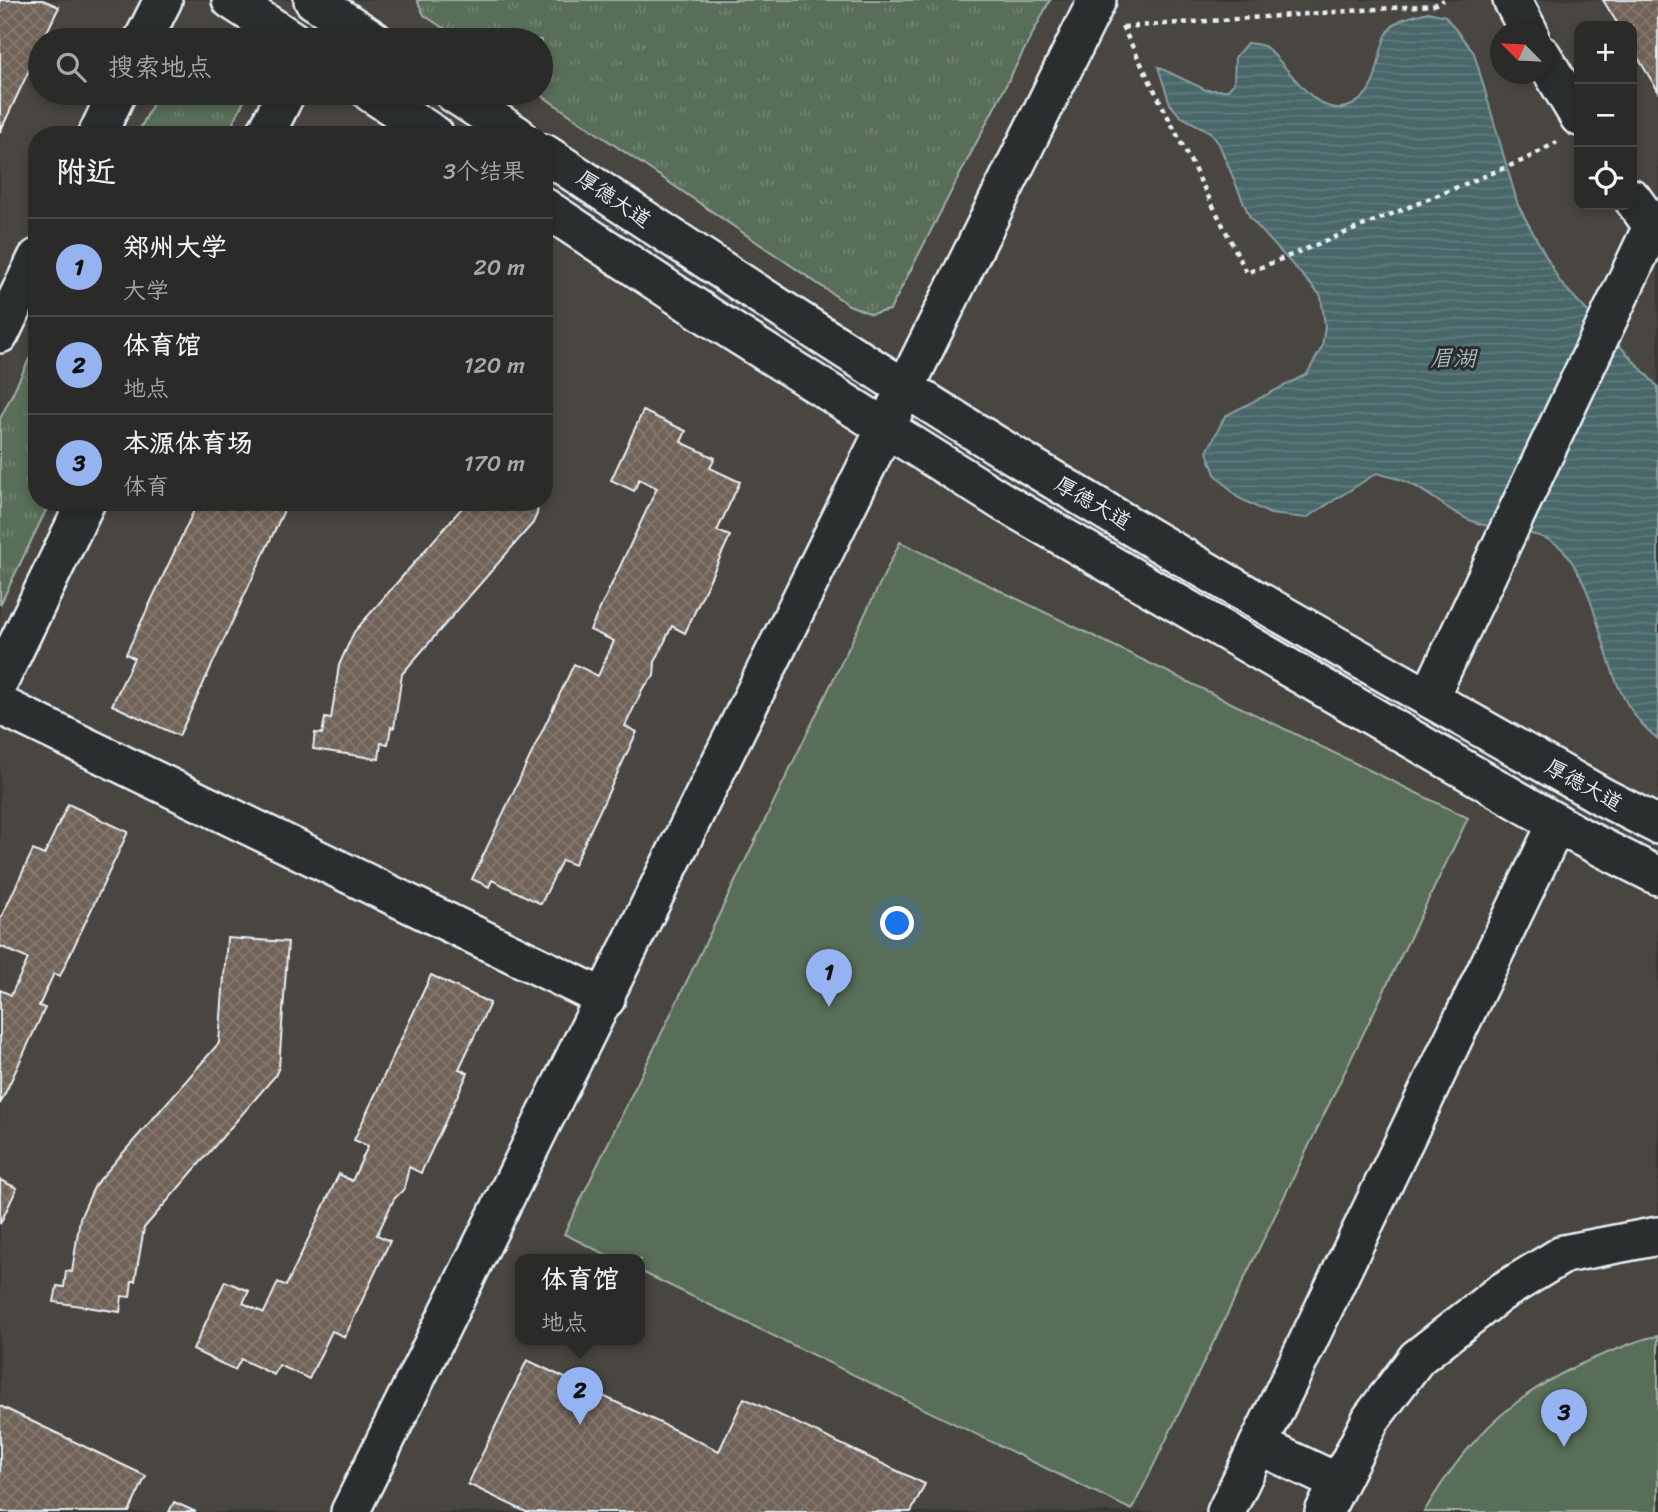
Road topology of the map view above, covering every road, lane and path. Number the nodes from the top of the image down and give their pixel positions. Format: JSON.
{"nodes":[{"id":1,"x":163,"y":0,"type":"edge"},
{"id":2,"x":231,"y":0,"type":"edge"},
{"id":3,"x":1444,"y":0,"type":"edge"},
{"id":4,"x":1512,"y":0,"type":"edge"},
{"id":5,"x":1107,"y":9,"type":"edge"},
{"id":6,"x":320,"y":12,"type":"edge"},
{"id":7,"x":1523,"y":21,"type":"edge"},
{"id":8,"x":1122,"y":27,"type":"junction"},
{"id":9,"x":149,"y":28,"type":"edge"},
{"id":10,"x":274,"y":28,"type":"edge"},
{"id":11,"x":351,"y":28,"type":"edge"},
{"id":12,"x":1553,"y":80,"type":"edge"},
{"id":13,"x":111,"y":105,"type":"edge"},
{"id":14,"x":280,"y":105,"type":"edge"},
{"id":15,"x":389,"y":105,"type":"edge"},
{"id":16,"x":471,"y":105,"type":"edge"},
{"id":17,"x":101,"y":126,"type":"edge"},
{"id":18,"x":270,"y":126,"type":"edge"},
{"id":19,"x":421,"y":126,"type":"edge"},
{"id":20,"x":503,"y":126,"type":"edge"},
{"id":21,"x":1574,"y":127,"type":"edge"},
{"id":22,"x":553,"y":159,"type":"edge"},
{"id":23,"x":553,"y":213,"type":"edge"},
{"id":24,"x":1647,"y":220,"type":"edge"},
{"id":25,"x":28,"y":276,"type":"edge"},
{"id":26,"x":0,"y":334,"type":"edge"},
{"id":27,"x":906,"y":388,"type":"junction"},
{"id":28,"x":886,"y":429,"type":"junction"},
{"id":29,"x":82,"y":511,"type":"edge"},
{"id":30,"x":0,"y":680,"type":"edge"},
{"id":31,"x":1429,"y":698,"type":"junction"},
{"id":32,"x":0,"y":705,"type":"edge"},
{"id":33,"x":1557,"y":823,"type":"junction"},
{"id":34,"x":1658,"y":825,"type":"edge"},
{"id":35,"x":1658,"y":876,"type":"edge"},
{"id":36,"x":606,"y":999,"type":"junction"},
{"id":37,"x":1658,"y":1236,"type":"edge"},
{"id":38,"x":1258,"y":1445,"type":"junction"},
{"id":39,"x":1331,"y":1497,"type":"edge"},
{"id":40,"x":351,"y":1512,"type":"edge"},
{"id":41,"x":1226,"y":1512,"type":"edge"}],
"edges":[{"from":1,"to":9,"type":"lane"},
{"from":2,"to":10,"type":"lane"},
{"from":3,"to":8,"type":"path"},
{"from":4,"to":7,"type":"lane"},
{"from":5,"to":8,"type":"path"},
{"from":5,"to":27,"type":"lane"},
{"from":6,"to":11,"type":"lane"},
{"from":8,"to":21,"type":"path"},
{"from":12,"to":21,"type":"lane"},
{"from":13,"to":17,"type":"lane"},
{"from":14,"to":18,"type":"lane"},
{"from":15,"to":19,"type":"lane"},
{"from":16,"to":20,"type":"lane"},
{"from":22,"to":27,"type":"lane","name":"厚德大道"},
{"from":23,"to":28,"type":"lane"},
{"from":24,"to":31,"type":"lane"},
{"from":25,"to":26,"type":"lane"},
{"from":27,"to":28,"type":"lane"},
{"from":27,"to":31,"type":"lane","name":"厚德大道"},
{"from":28,"to":33,"type":"lane"},
{"from":28,"to":36,"type":"lane"},
{"from":29,"to":30,"type":"lane"},
{"from":31,"to":34,"type":"lane","name":"厚德大道"},
{"from":32,"to":36,"type":"lane"},
{"from":33,"to":35,"type":"lane"},
{"from":33,"to":38,"type":"lane"},
{"from":36,"to":40,"type":"lane"},
{"from":37,"to":39,"type":"lane"},
{"from":38,"to":39,"type":"lane"},
{"from":38,"to":41,"type":"lane"}]}
